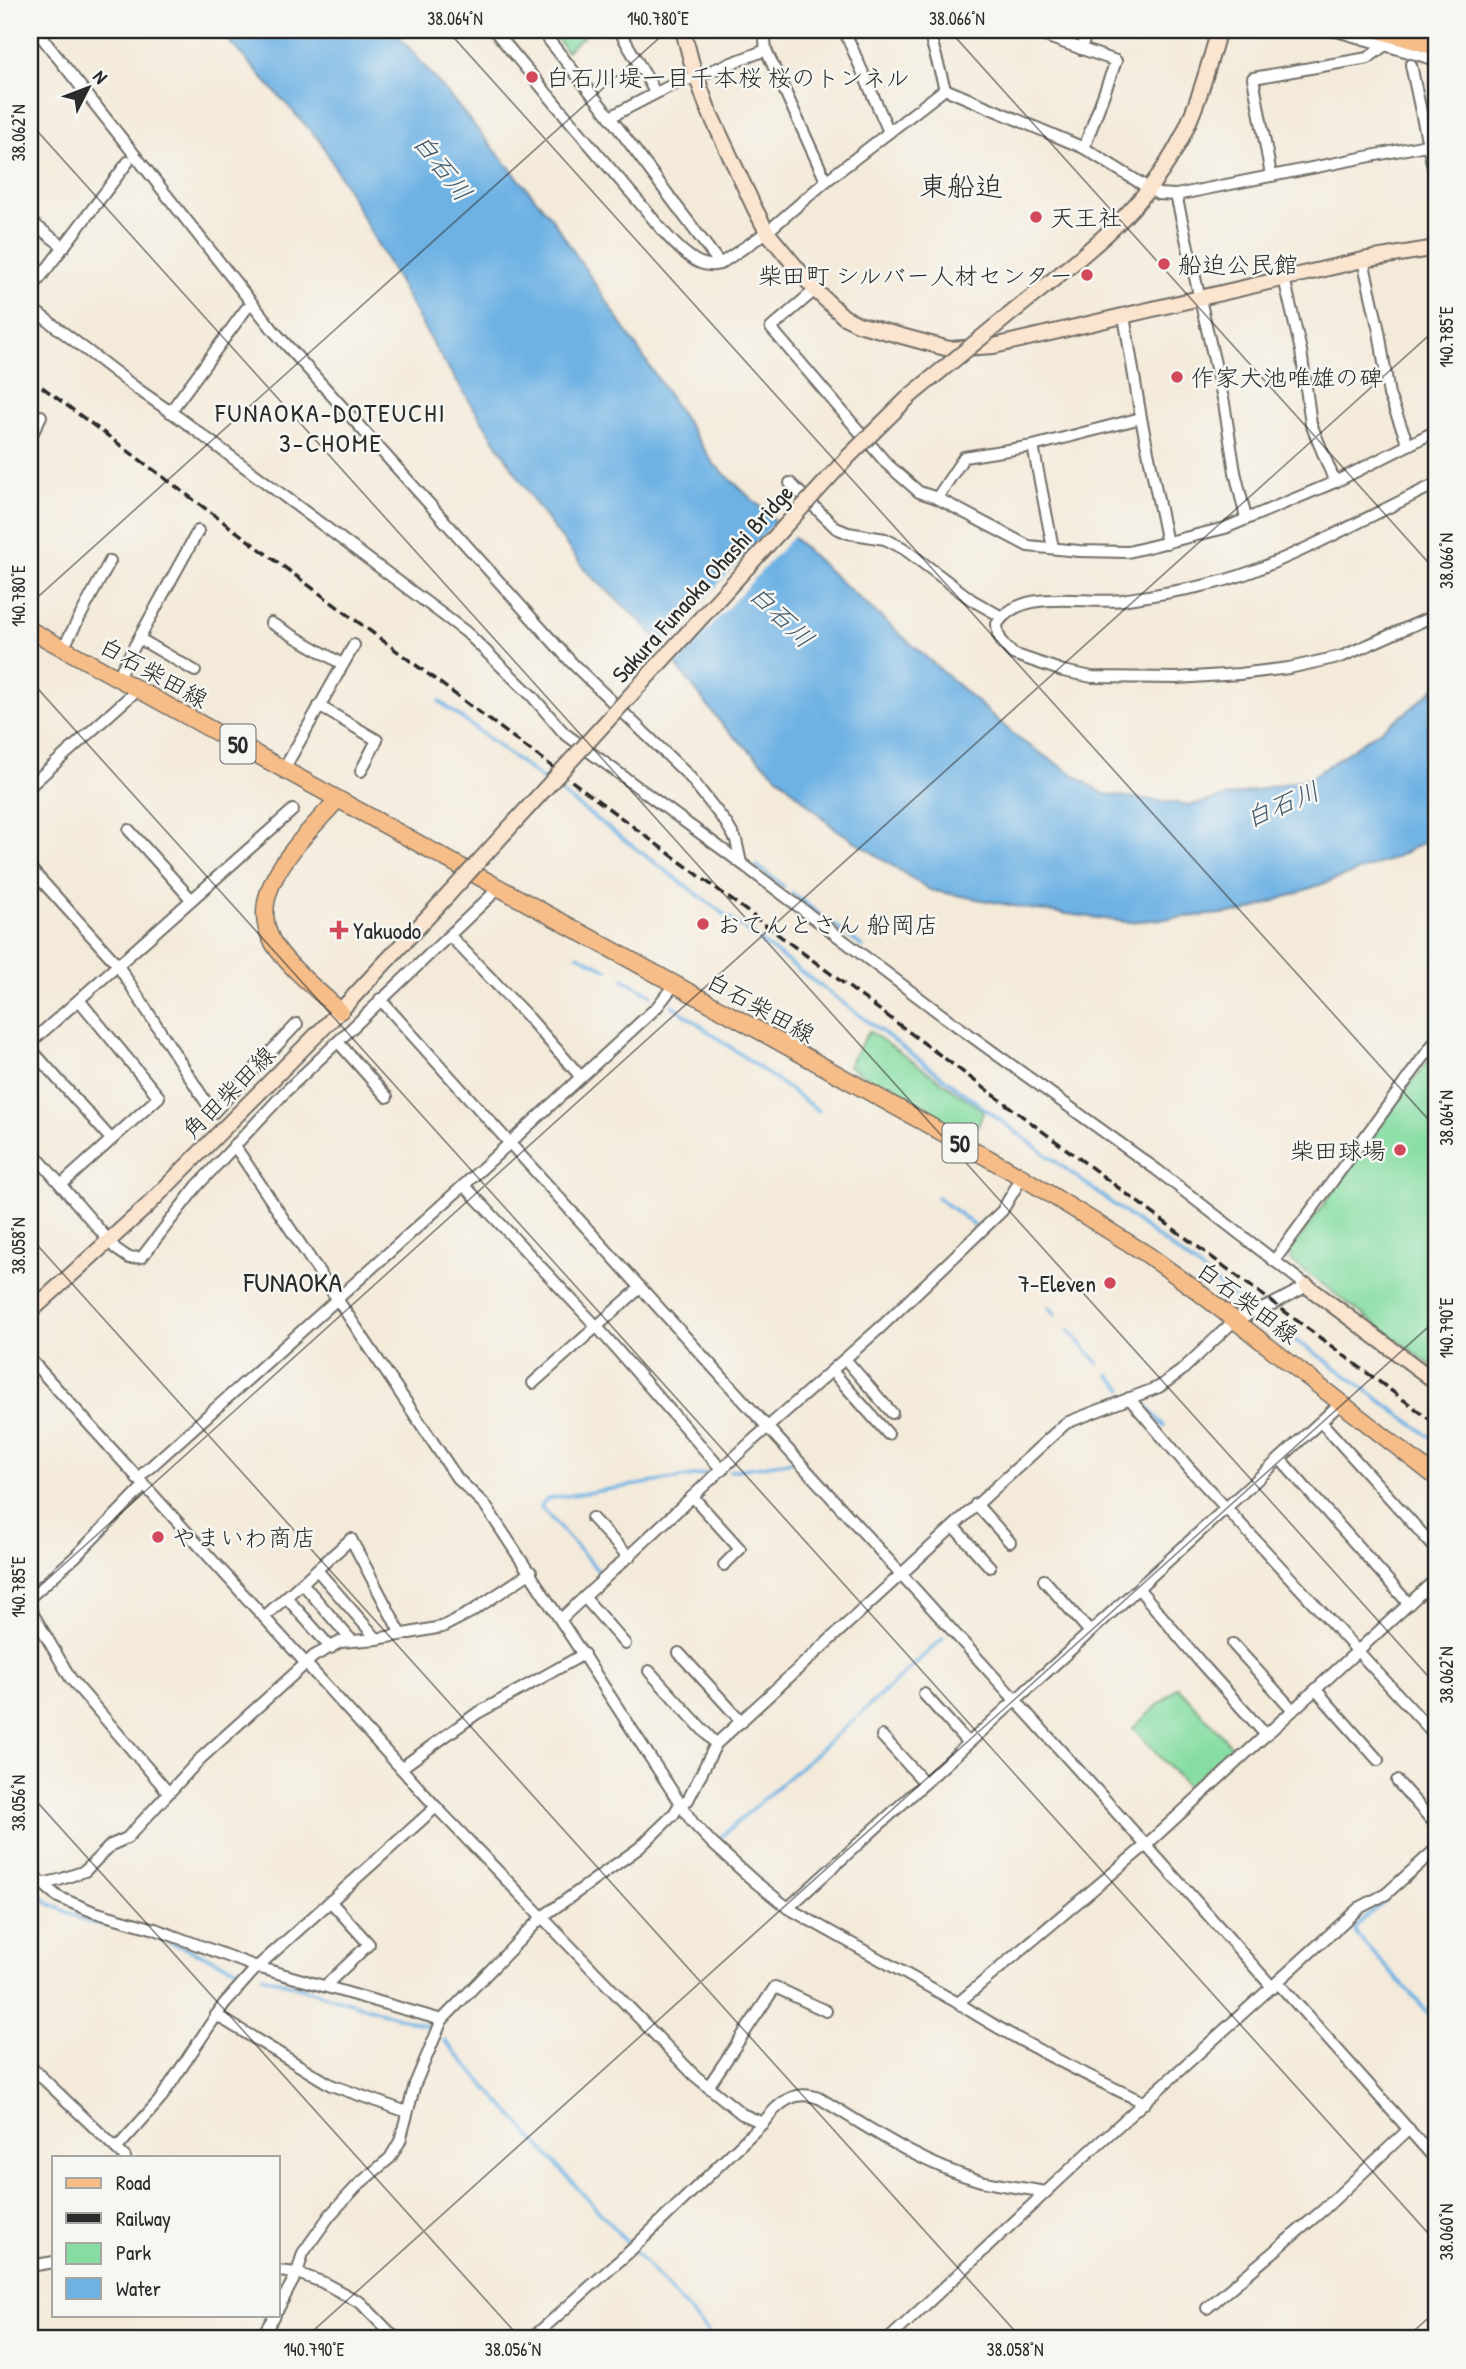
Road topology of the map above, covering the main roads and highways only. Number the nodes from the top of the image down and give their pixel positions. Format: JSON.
{"nodes":[{"id":1,"x":683,"y":30,"type":"edge"},
{"id":2,"x":1219,"y":30,"type":"edge"},
{"id":3,"x":1386,"y":35,"type":"edge"},
{"id":4,"x":1436,"y":45,"type":"edge"},
{"id":5,"x":1436,"y":248,"type":"edge"},
{"id":6,"x":30,"y":630,"type":"edge"},
{"id":7,"x":337,"y":800,"type":"junction"},
{"id":8,"x":449,"y":894,"type":"joint"},
{"id":9,"x":340,"y":1011,"type":"junction"},
{"id":10,"x":1307,"y":1286,"type":"road end"},
{"id":11,"x":30,"y":1312,"type":"edge"},
{"id":12,"x":1436,"y":1382,"type":"edge"},
{"id":13,"x":1436,"y":1477,"type":"edge"}],
"edges":[{"from":1,"to":5,"type":"main road"},
{"from":2,"to":8,"type":"main road","name":"Sakura Funaoka Ohashi Bridge","bridge":true},
{"from":3,"to":4,"type":"highway"},
{"from":6,"to":7,"type":"main road","name":"白石柴田線","number":"50"},
{"from":7,"to":9,"type":"main road"},
{"from":7,"to":13,"type":"main road","name":"白石柴田線","number":"50"},
{"from":8,"to":9,"type":"main road","name":"角田柴田線"},
{"from":9,"to":11,"type":"main road","name":"角田柴田線"},
{"from":10,"to":12,"type":"main road"}]}
